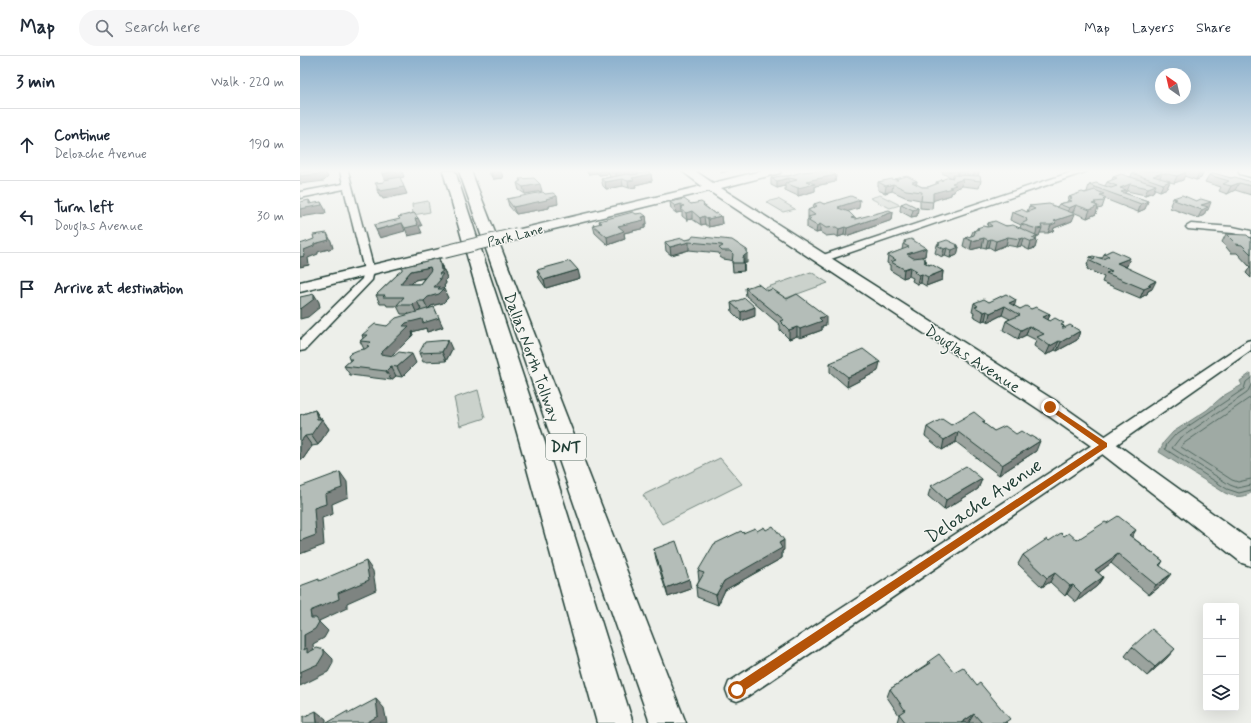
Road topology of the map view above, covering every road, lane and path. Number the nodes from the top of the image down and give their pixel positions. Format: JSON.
{"nodes":[{"id":1,"x":352,"y":202,"type":"edge"},
{"id":2,"x":459,"y":202,"type":"edge"},
{"id":3,"x":476,"y":202,"type":"edge"},
{"id":4,"x":649,"y":202,"type":"edge"},
{"id":5,"x":734,"y":202,"type":"edge"},
{"id":6,"x":991,"y":202,"type":"edge"},
{"id":7,"x":1192,"y":227,"type":"dead end"},
{"id":8,"x":1251,"y":234,"type":"edge"},
{"id":9,"x":821,"y":259,"type":"junction"},
{"id":10,"x":369,"y":270,"type":"junction"},
{"id":11,"x":300,"y":287,"type":"edge"},
{"id":12,"x":1251,"y":344,"type":"edge"},
{"id":13,"x":300,"y":346,"type":"edge"},
{"id":14,"x":1104,"y":445,"type":"junction"},
{"id":15,"x":1251,"y":555,"type":"edge"},
{"id":16,"x":737,"y":690,"type":"dead end"},
{"id":17,"x":615,"y":723,"type":"edge"},
{"id":18,"x":668,"y":723,"type":"edge"}],
"edges":[{"from":1,"to":10,"type":"street"},
{"from":2,"to":17,"type":"main road","name":"Dallas North Tollway","number":"DNT"},
{"from":3,"to":18,"type":"main road","name":"Dallas North Tollway","number":"DNT"},
{"from":4,"to":10,"type":"street","name":"Park Lane","bridge":true},
{"from":5,"to":9,"type":"street","name":"Douglas Avenue"},
{"from":6,"to":9,"type":"street"},
{"from":7,"to":8,"type":"street"},
{"from":9,"to":14,"type":"street","name":"Douglas Avenue"},
{"from":10,"to":11,"type":"street","name":"Park Lane"},
{"from":10,"to":13,"type":"street"},
{"from":12,"to":14,"type":"street","name":"Deloache Avenue"},
{"from":14,"to":15,"type":"street","name":"Douglas Avenue"},
{"from":14,"to":16,"type":"street","name":"Deloache Avenue"}]}
